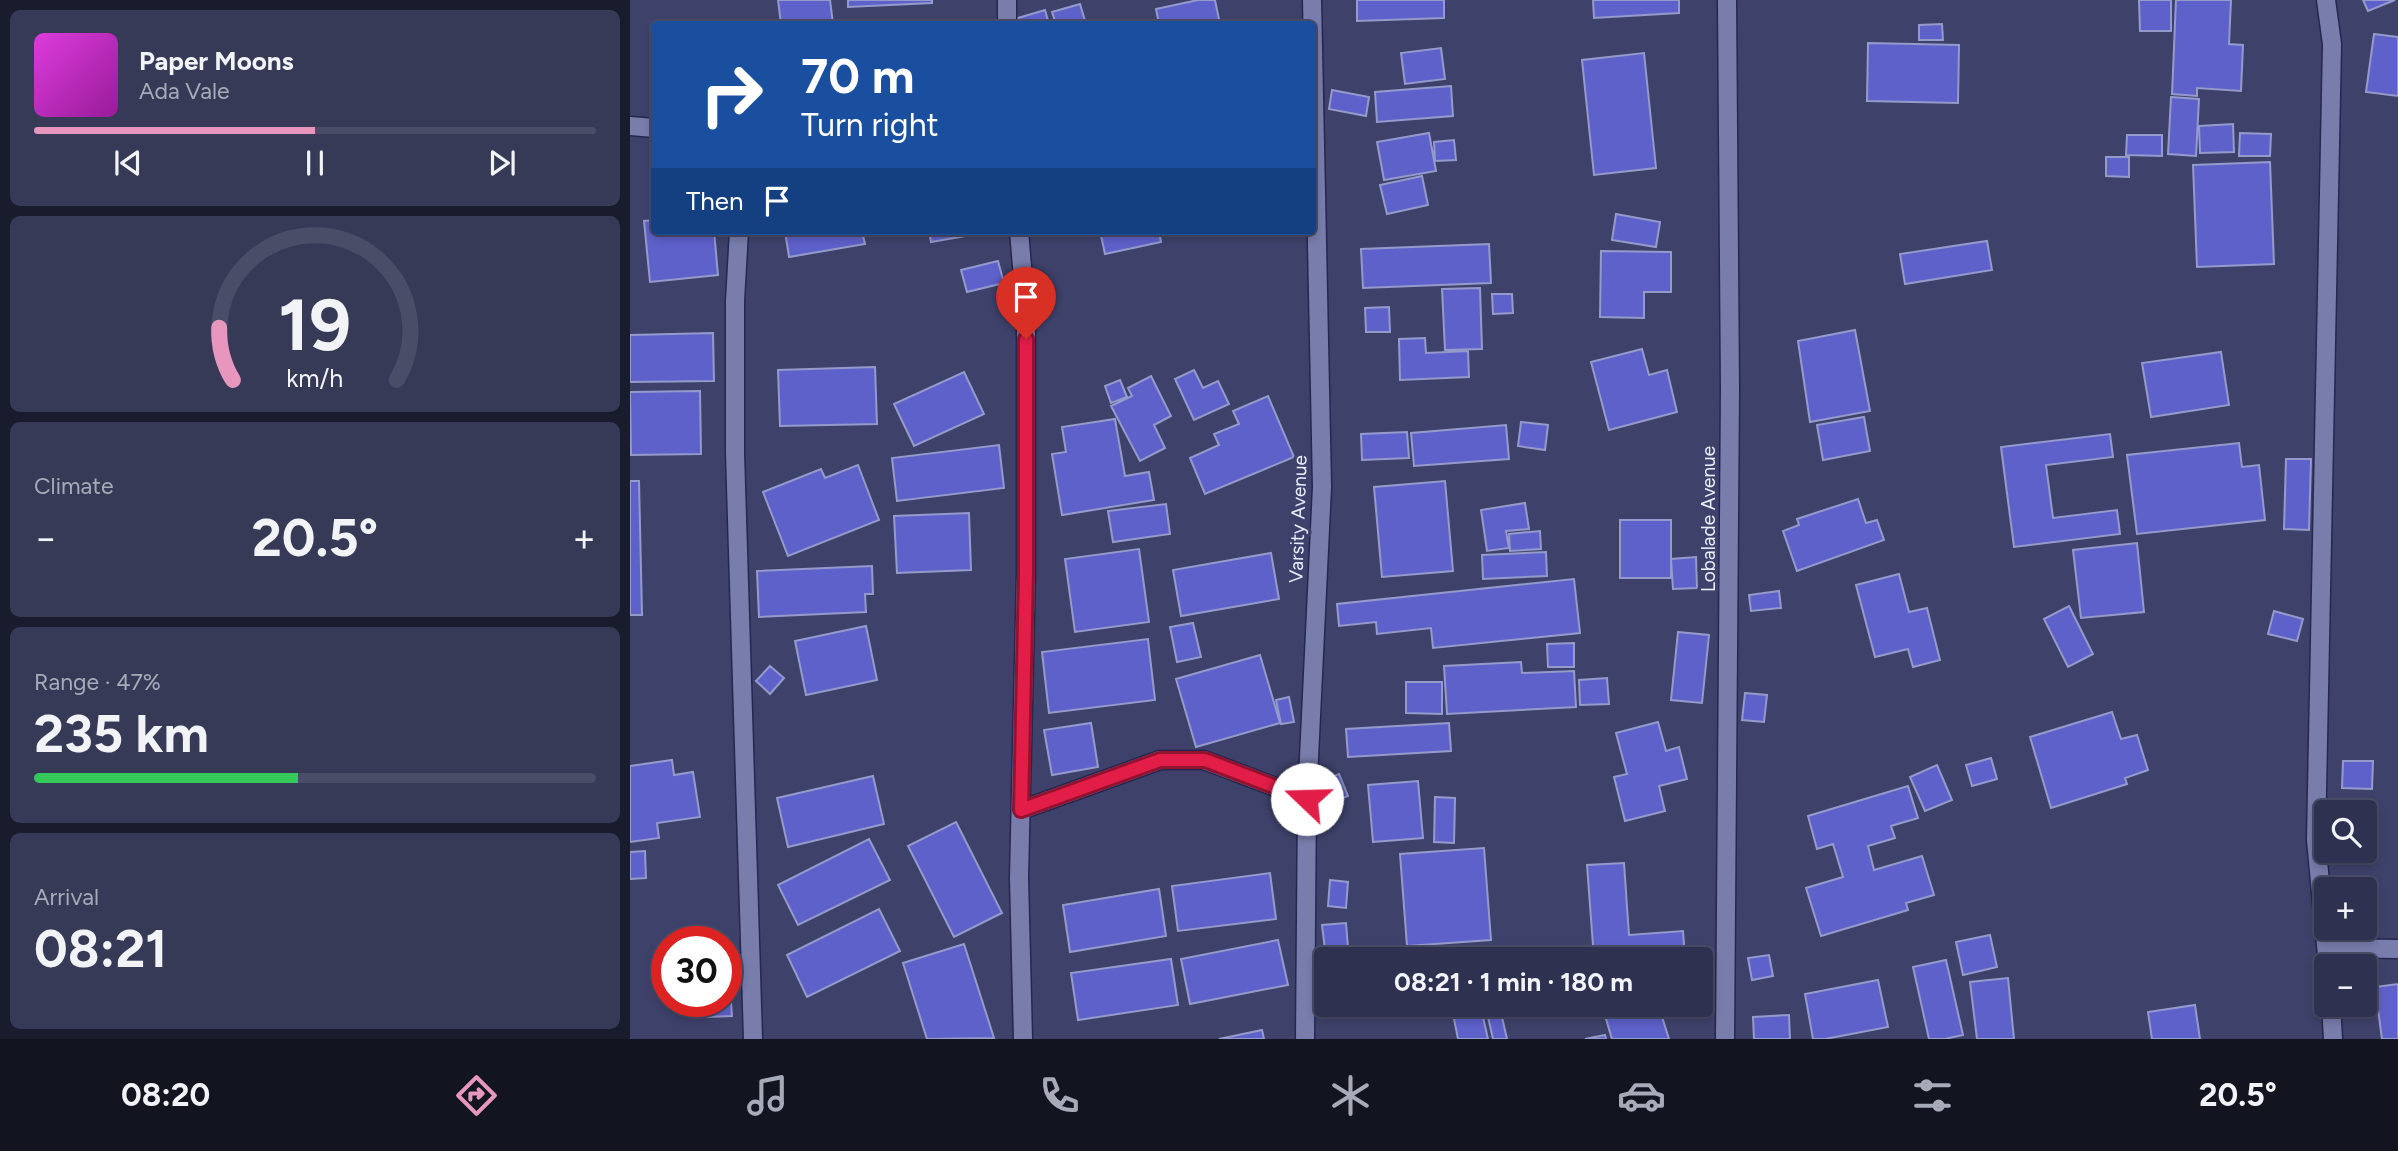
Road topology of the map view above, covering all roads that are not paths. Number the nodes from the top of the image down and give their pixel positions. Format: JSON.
{"nodes":[{"id":1,"x":1007,"y":0,"type":"edge"},
{"id":2,"x":1312,"y":0,"type":"edge"},
{"id":3,"x":1727,"y":0,"type":"edge"},
{"id":4,"x":2326,"y":0,"type":"edge"},
{"id":5,"x":1007,"y":21,"type":"edge"},
{"id":6,"x":1312,"y":21,"type":"edge"},
{"id":7,"x":630,"y":126,"type":"edge"},
{"id":8,"x":651,"y":128,"type":"edge"},
{"id":9,"x":1316,"y":195,"type":"edge"},
{"id":10,"x":739,"y":235,"type":"edge"},
{"id":11,"x":1018,"y":235,"type":"edge"},
{"id":12,"x":1307,"y":799,"type":"junction"},
{"id":13,"x":1021,"y":810,"type":"junction"},
{"id":14,"x":2327,"y":948,"type":"junction"},
{"id":15,"x":2398,"y":949,"type":"edge"},
{"id":16,"x":2327,"y":954,"type":"edge"},
{"id":17,"x":2332,"y":1017,"type":"edge"},
{"id":18,"x":753,"y":1039,"type":"edge"},
{"id":19,"x":1023,"y":1039,"type":"edge"},
{"id":20,"x":1305,"y":1039,"type":"edge"},
{"id":21,"x":1725,"y":1039,"type":"edge"},
{"id":22,"x":2333,"y":1039,"type":"edge"}],
"edges":[{"from":1,"to":5,"type":"street"},
{"from":2,"to":6,"type":"street","name":"Varsity Avenue"},
{"from":3,"to":21,"type":"street","name":"Lobalade Avenue"},
{"from":4,"to":14,"type":"street"},
{"from":7,"to":8,"type":"street"},
{"from":9,"to":12,"type":"street","name":"Varsity Avenue"},
{"from":10,"to":18,"type":"street"},
{"from":11,"to":13,"type":"street"},
{"from":12,"to":13,"type":"street"},
{"from":12,"to":20,"type":"street","name":"Varsity Avenue"},
{"from":13,"to":19,"type":"street"},
{"from":14,"to":15,"type":"street"},
{"from":14,"to":16,"type":"street"},
{"from":17,"to":22,"type":"street"}]}
